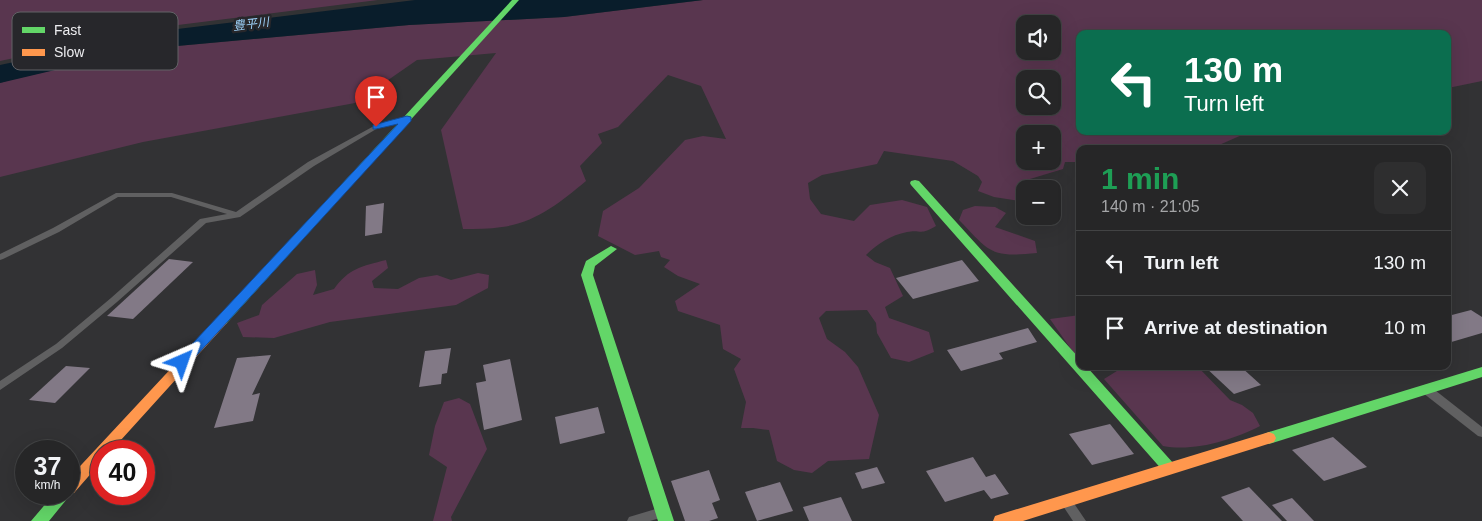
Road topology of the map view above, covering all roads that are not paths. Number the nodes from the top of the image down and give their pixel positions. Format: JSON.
{"nodes":[{"id":1,"x":516,"y":0,"type":"edge"},
{"id":2,"x":407,"y":119,"type":"junction"},
{"id":3,"x":915,"y":183,"type":"dead end"},
{"id":4,"x":237,"y":215,"type":"junction"},
{"id":5,"x":611,"y":249,"type":"dead end"},
{"id":6,"x":0,"y":257,"type":"edge"},
{"id":7,"x":1076,"y":364,"type":"edge"},
{"id":8,"x":1082,"y":370,"type":"edge"},
{"id":9,"x":1482,"y":372,"type":"edge"},
{"id":10,"x":0,"y":386,"type":"edge"},
{"id":11,"x":1426,"y":389,"type":"junction"},
{"id":12,"x":1482,"y":433,"type":"edge"},
{"id":13,"x":113,"y":440,"type":"edge"},
{"id":14,"x":90,"y":465,"type":"edge"},
{"id":15,"x":1169,"y":468,"type":"junction"},
{"id":16,"x":80,"y":476,"type":"edge"},
{"id":17,"x":1066,"y":501,"type":"junction"},
{"id":18,"x":53,"y":505,"type":"edge"},
{"id":19,"x":665,"y":516,"type":"edge"},
{"id":20,"x":39,"y":521,"type":"edge"},
{"id":21,"x":633,"y":521,"type":"edge"},
{"id":22,"x":1002,"y":521,"type":"edge"},
{"id":23,"x":1080,"y":521,"type":"edge"}],
"edges":[{"from":1,"to":2,"type":"street"},
{"from":2,"to":4,"type":"lane"},
{"from":2,"to":13,"type":"street"},
{"from":3,"to":7,"type":"street"},
{"from":4,"to":6,"type":"lane"},
{"from":4,"to":10,"type":"lane"},
{"from":5,"to":19,"type":"street"},
{"from":8,"to":15,"type":"street"},
{"from":9,"to":11,"type":"street"},
{"from":11,"to":12,"type":"lane"},
{"from":11,"to":15,"type":"street"},
{"from":14,"to":16,"type":"street"},
{"from":15,"to":17,"type":"street"},
{"from":17,"to":22,"type":"street"},
{"from":17,"to":23,"type":"lane"},
{"from":18,"to":20,"type":"street"},
{"from":19,"to":21,"type":"lane"}]}
